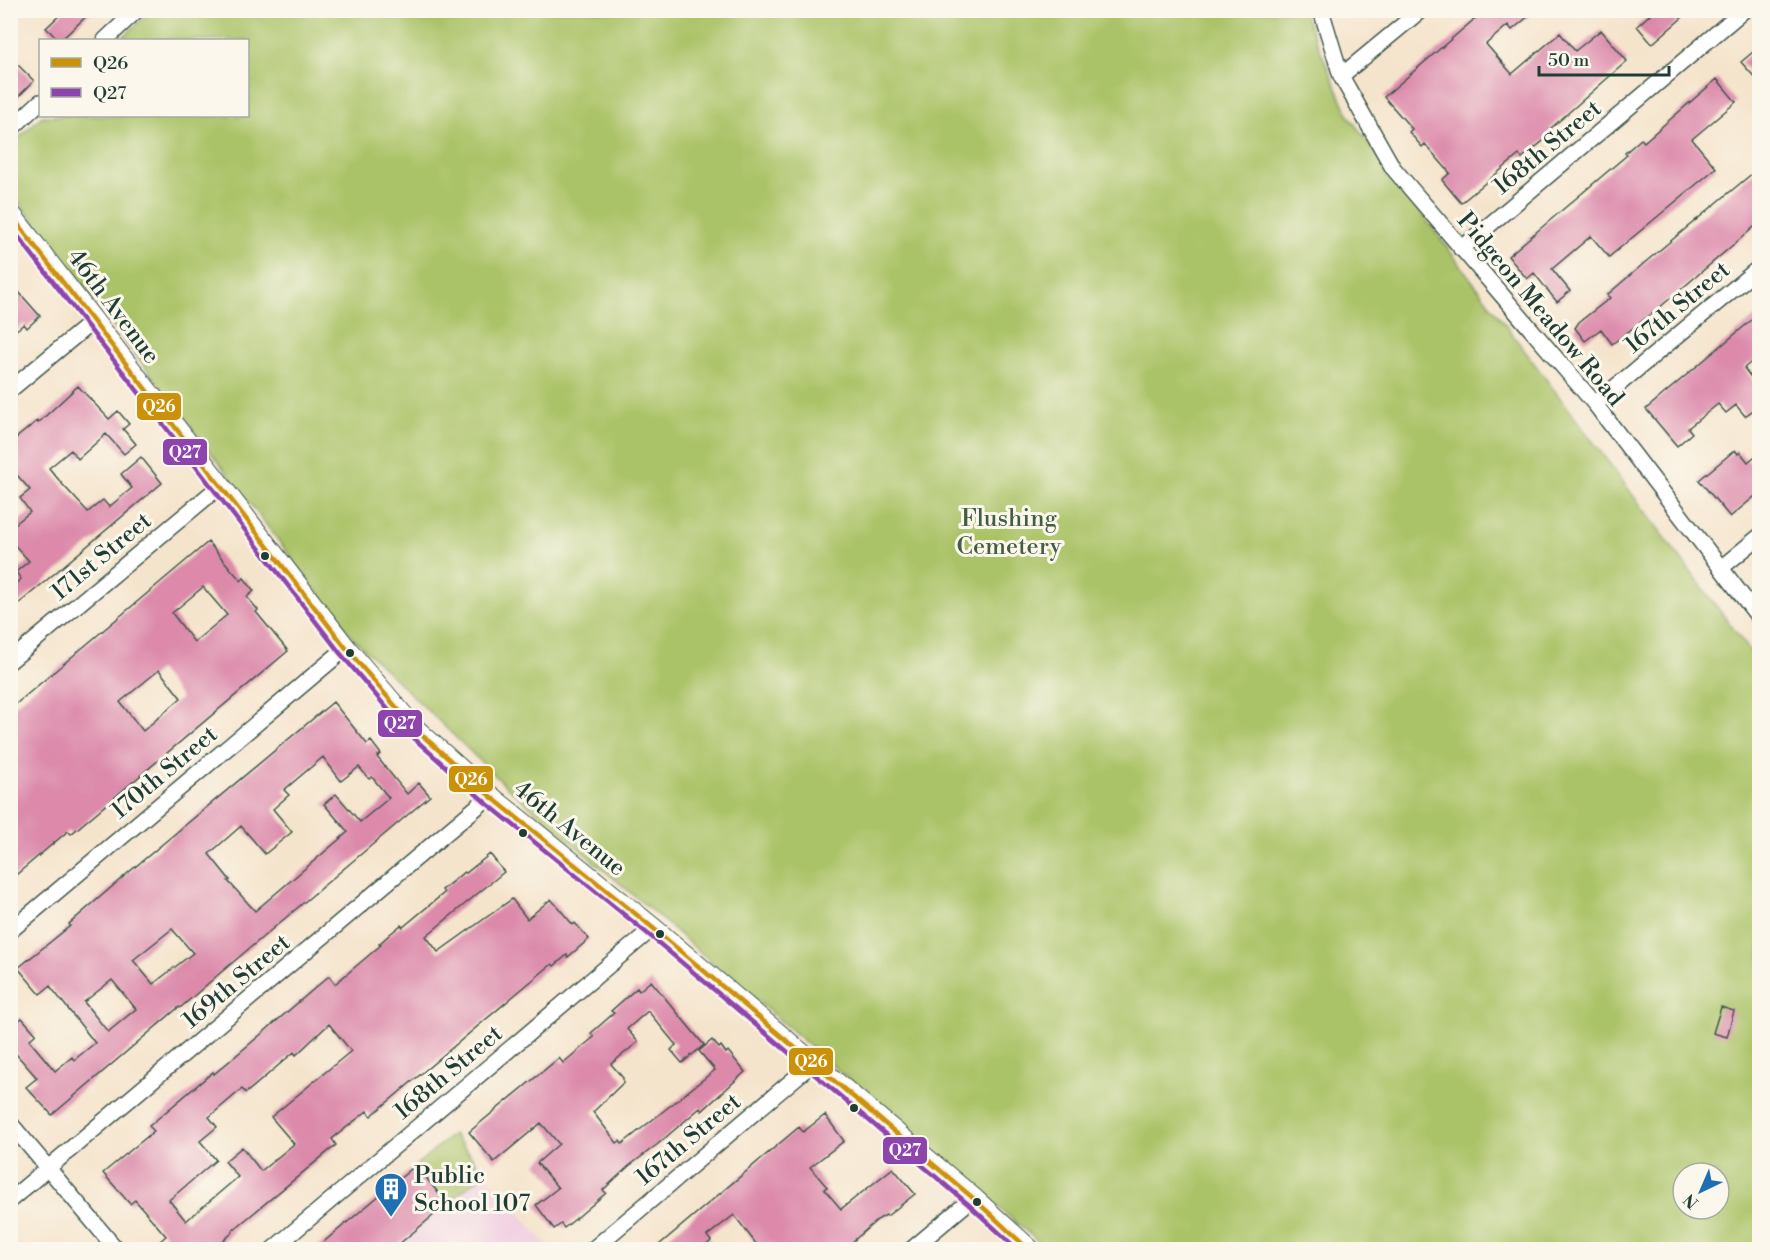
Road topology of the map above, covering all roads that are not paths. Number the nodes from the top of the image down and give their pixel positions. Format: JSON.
{"nodes":[{"id":1,"x":137,"y":10,"type":"edge"},
{"id":2,"x":1321,"y":10,"type":"edge"},
{"id":3,"x":1421,"y":10,"type":"edge"},
{"id":4,"x":1744,"y":10,"type":"edge"},
{"id":5,"x":106,"y":39,"type":"edge"},
{"id":6,"x":1341,"y":76,"type":"junction"},
{"id":7,"x":39,"y":103,"type":"edge"},
{"id":8,"x":10,"y":130,"type":"edge"},
{"id":9,"x":10,"y":213,"type":"edge"},
{"id":10,"x":1461,"y":249,"type":"junction"},
{"id":11,"x":1760,"y":267,"type":"edge"},
{"id":12,"x":93,"y":321,"type":"junction"},
{"id":13,"x":10,"y":390,"type":"edge"},
{"id":14,"x":1595,"y":405,"type":"junction"},
{"id":15,"x":219,"y":486,"type":"junction"},
{"id":16,"x":1760,"y":536,"type":"edge"},
{"id":17,"x":1721,"y":568,"type":"junction"},
{"id":18,"x":1760,"y":618,"type":"edge"},
{"id":19,"x":346,"y":648,"type":"junction"},
{"id":20,"x":10,"y":661,"type":"edge"},
{"id":21,"x":490,"y":796,"type":"junction"},
{"id":22,"x":653,"y":928,"type":"junction"},
{"id":23,"x":10,"y":931,"type":"edge"},
{"id":24,"x":813,"y":1063,"type":"junction"},
{"id":25,"x":10,"y":1123,"type":"edge"},
{"id":26,"x":48,"y":1168,"type":"junction"},
{"id":27,"x":973,"y":1198,"type":"junction"},
{"id":28,"x":10,"y":1200,"type":"edge"},
{"id":29,"x":117,"y":1250,"type":"edge"},
{"id":30,"x":272,"y":1250,"type":"edge"},
{"id":31,"x":592,"y":1250,"type":"edge"},
{"id":32,"x":911,"y":1250,"type":"edge"},
{"id":33,"x":1030,"y":1250,"type":"edge"}],
"edges":[{"from":1,"to":5,"type":"street"},
{"from":2,"to":6,"type":"street","name":"Pidgeon Meadow Road"},
{"from":3,"to":6,"type":"street"},
{"from":4,"to":10,"type":"street","name":"168th Street"},
{"from":6,"to":10,"type":"street","name":"Pidgeon Meadow Road"},
{"from":7,"to":8,"type":"street"},
{"from":9,"to":12,"type":"street","name":"46th Avenue"},
{"from":10,"to":14,"type":"street","name":"Pidgeon Meadow Road"},
{"from":11,"to":14,"type":"street","name":"167th Street"},
{"from":12,"to":13,"type":"street"},
{"from":12,"to":15,"type":"street","name":"46th Avenue"},
{"from":14,"to":17,"type":"street","name":"Pidgeon Meadow Road"},
{"from":15,"to":19,"type":"street","name":"46th Avenue"},
{"from":15,"to":20,"type":"street","name":"171st Street"},
{"from":16,"to":17,"type":"street"},
{"from":17,"to":18,"type":"street","name":"Pidgeon Meadow Road"},
{"from":19,"to":21,"type":"street","name":"46th Avenue"},
{"from":19,"to":23,"type":"street","name":"170th Street"},
{"from":21,"to":22,"type":"street","name":"46th Avenue"},
{"from":21,"to":26,"type":"street","name":"169th Street"},
{"from":22,"to":24,"type":"street","name":"46th Avenue"},
{"from":22,"to":30,"type":"street","name":"168th Street"},
{"from":24,"to":27,"type":"street","name":"46th Avenue"},
{"from":24,"to":31,"type":"street","name":"167th Street"},
{"from":25,"to":26,"type":"street"},
{"from":26,"to":28,"type":"street","name":"169th Street"},
{"from":26,"to":29,"type":"street"},
{"from":27,"to":32,"type":"street"},
{"from":27,"to":33,"type":"street","name":"46th Avenue"}]}
